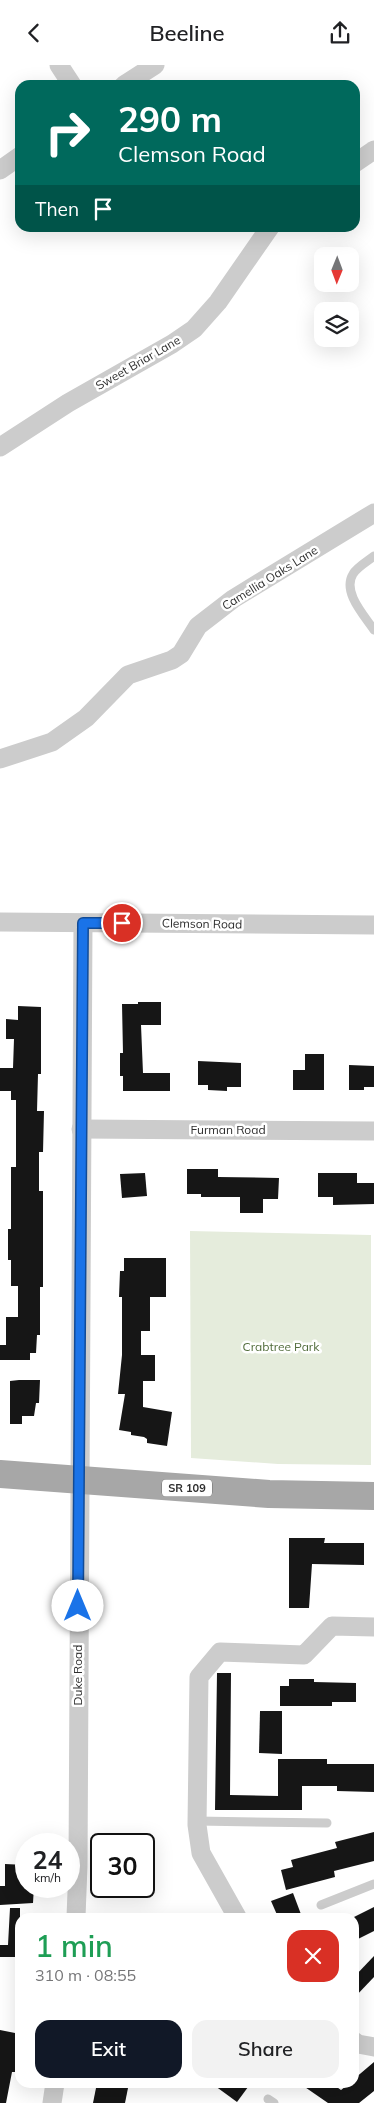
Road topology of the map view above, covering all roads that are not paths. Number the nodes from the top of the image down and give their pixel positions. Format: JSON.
{"nodes":[{"id":1,"x":59,"y":65,"type":"edge"},
{"id":2,"x":155,"y":65,"type":"edge"},
{"id":3,"x":69,"y":80,"type":"edge"},
{"id":4,"x":132,"y":80,"type":"edge"},
{"id":5,"x":374,"y":150,"type":"edge"},
{"id":6,"x":15,"y":160,"type":"edge"},
{"id":7,"x":360,"y":160,"type":"edge"},
{"id":8,"x":0,"y":170,"type":"edge"},
{"id":9,"x":267,"y":232,"type":"edge"},
{"id":10,"x":0,"y":447,"type":"edge"},
{"id":11,"x":374,"y":513,"type":"edge"},
{"id":12,"x":374,"y":556,"type":"edge"},
{"id":13,"x":374,"y":630,"type":"edge"},
{"id":14,"x":0,"y":759,"type":"edge"},
{"id":15,"x":0,"y":922,"type":"edge"},
{"id":16,"x":83,"y":923,"type":"junction"},
{"id":17,"x":374,"y":925,"type":"edge"},
{"id":18,"x":81,"y":1129,"type":"junction"},
{"id":19,"x":374,"y":1131,"type":"edge"},
{"id":20,"x":0,"y":1474,"type":"edge"},
{"id":21,"x":79,"y":1481,"type":"junction"},
{"id":22,"x":374,"y":1496,"type":"edge"},
{"id":23,"x":374,"y":1627,"type":"edge"},
{"id":24,"x":197,"y":1821,"type":"junction"},
{"id":25,"x":326,"y":1823,"type":"dead end"},
{"id":26,"x":374,"y":1884,"type":"edge"},
{"id":27,"x":321,"y":1905,"type":"dead end"},
{"id":28,"x":76,"y":1913,"type":"edge"},
{"id":29,"x":235,"y":1913,"type":"edge"},
{"id":30,"x":359,"y":2044,"type":"edge"},
{"id":31,"x":374,"y":2047,"type":"edge"},
{"id":32,"x":55,"y":2088,"type":"edge"},
{"id":33,"x":52,"y":2103,"type":"edge"}],
"edges":[{"from":1,"to":3,"type":"street"},
{"from":2,"to":4,"type":"street"},
{"from":5,"to":7,"type":"street"},
{"from":6,"to":8,"type":"street"},
{"from":9,"to":10,"type":"street","name":"Sweet Briar Lane"},
{"from":11,"to":14,"type":"street","name":"Camellia Oaks Lane"},
{"from":12,"to":13,"type":"lane"},
{"from":15,"to":16,"type":"street","name":"Clemson Road"},
{"from":16,"to":17,"type":"street","name":"Clemson Road"},
{"from":16,"to":18,"type":"street","name":"Duke Road"},
{"from":18,"to":19,"type":"street","name":"Furman Road"},
{"from":18,"to":21,"type":"street","name":"Duke Road"},
{"from":20,"to":21,"type":"main road","number":"SR 109"},
{"from":21,"to":22,"type":"main road","number":"SR 109"},
{"from":21,"to":28,"type":"street","name":"Duke Road"},
{"from":23,"to":24,"type":"street"},
{"from":24,"to":25,"type":"lane"},
{"from":24,"to":29,"type":"street"},
{"from":26,"to":27,"type":"lane"},
{"from":30,"to":31,"type":"street"},
{"from":32,"to":33,"type":"street"}]}
